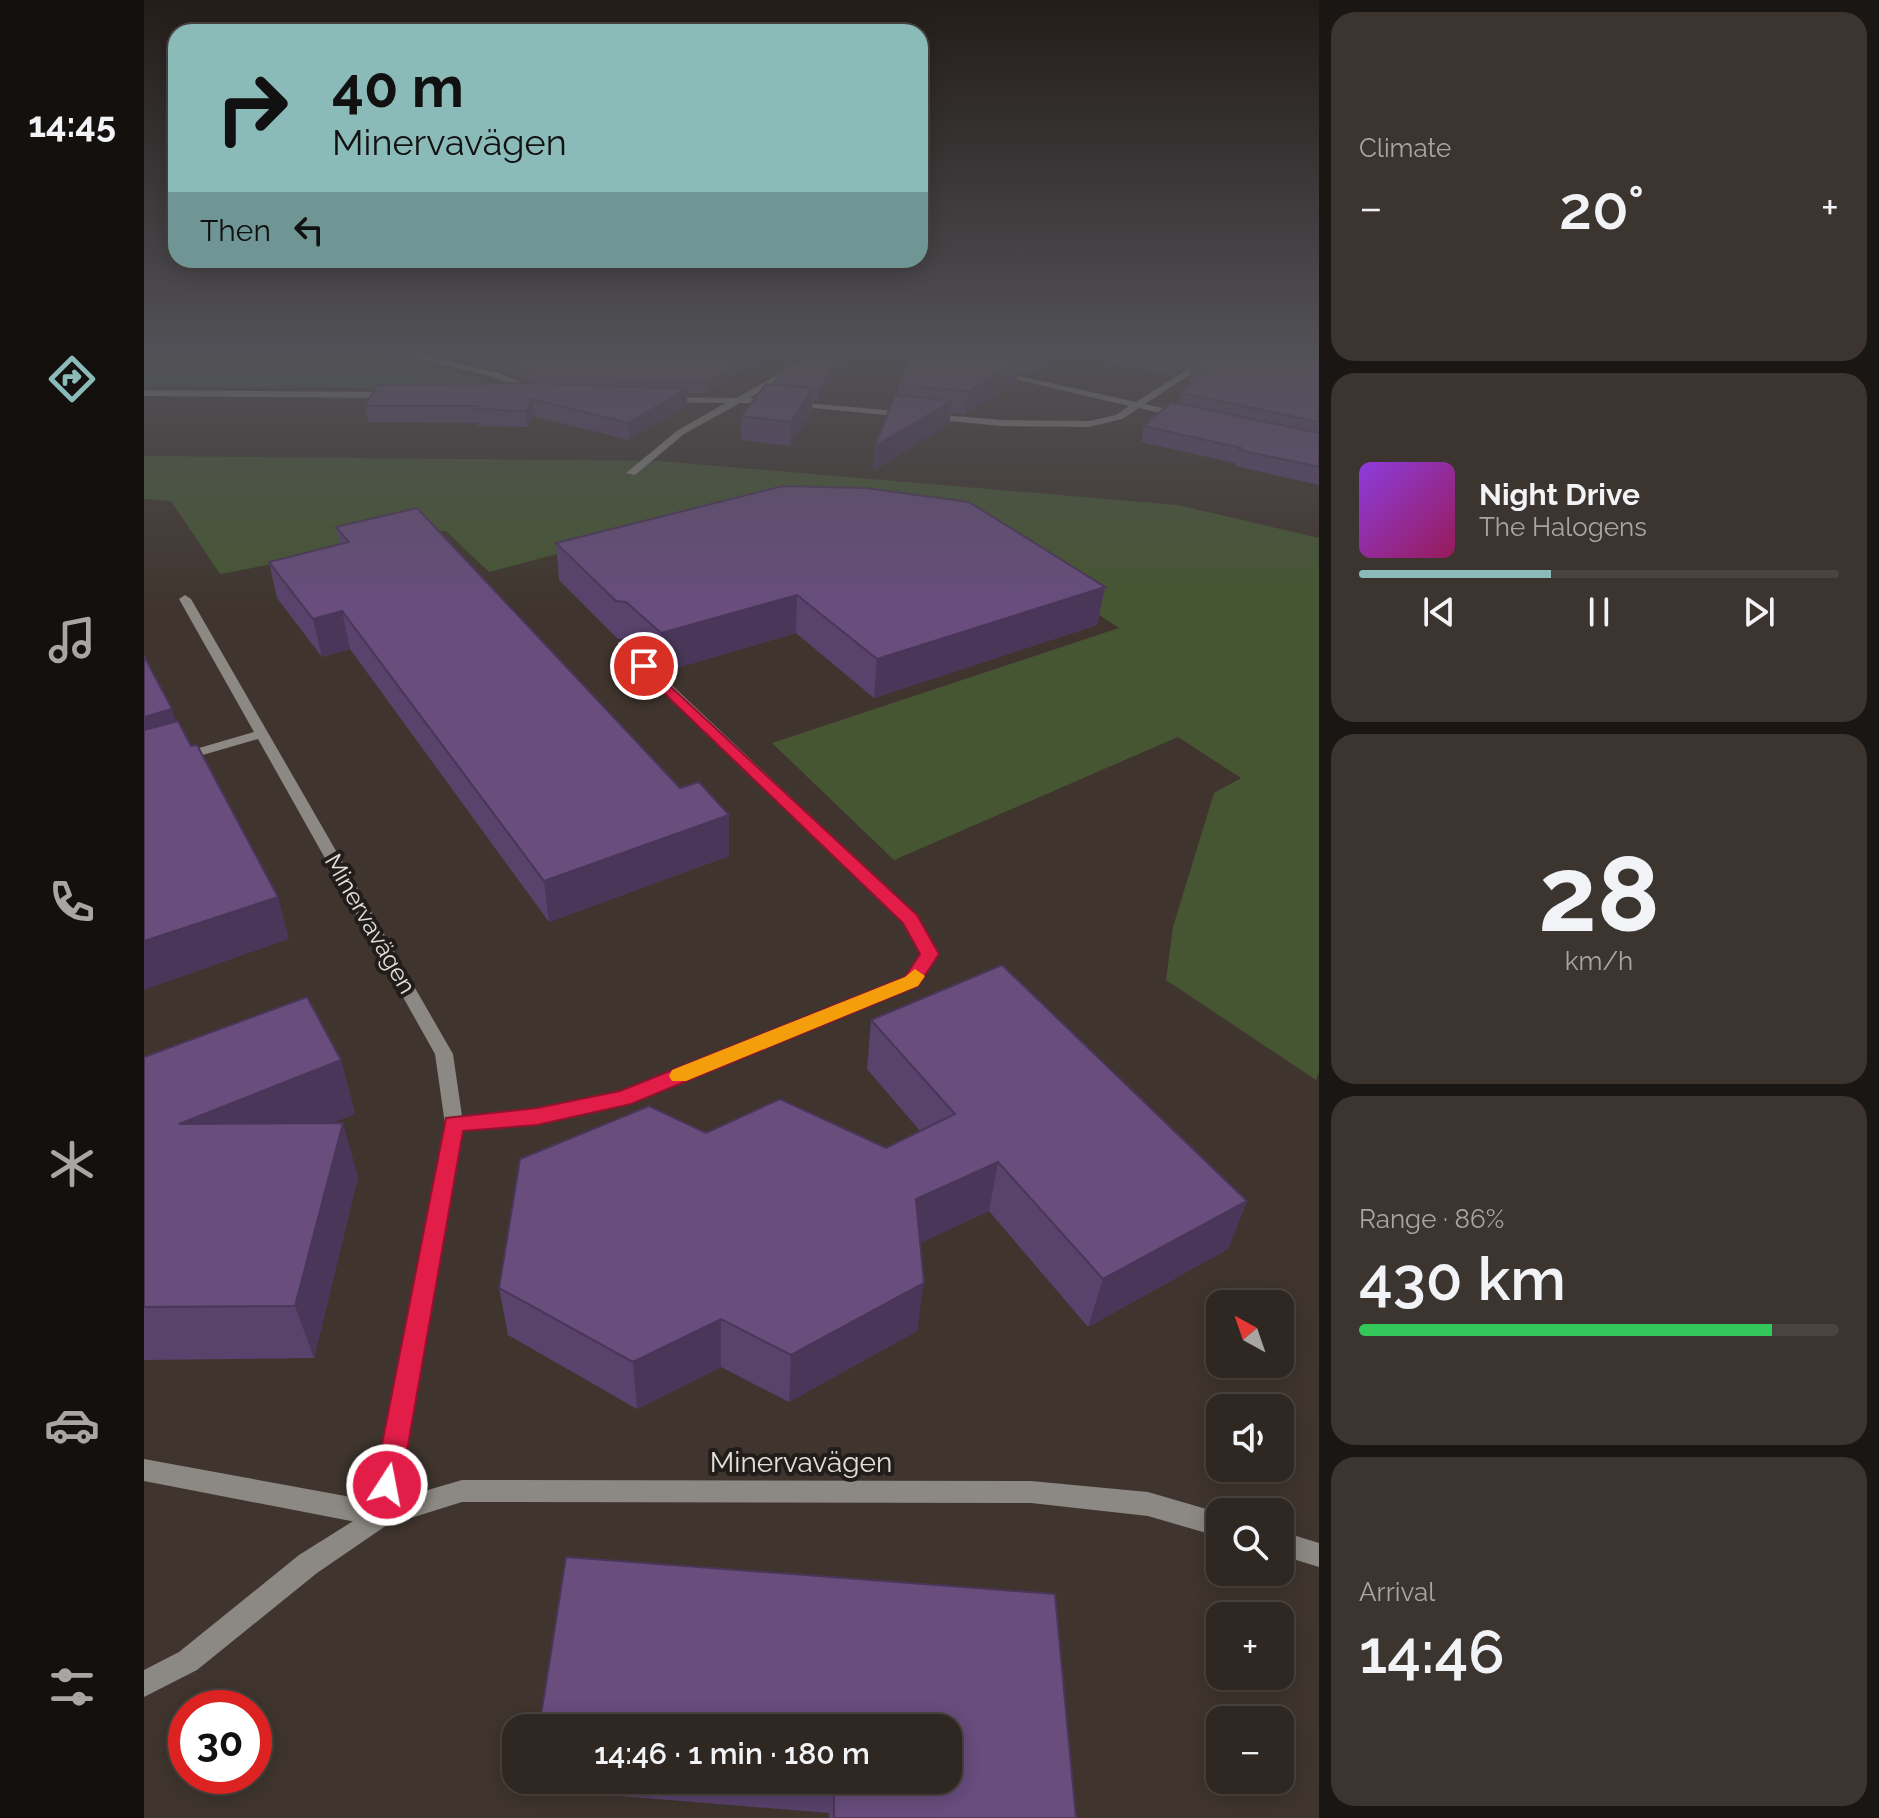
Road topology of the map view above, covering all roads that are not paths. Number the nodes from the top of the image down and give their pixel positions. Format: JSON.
{"nodes":[{"id":1,"x":674,"y":438,"type":"edge"},
{"id":2,"x":631,"y":473,"type":"dead end"},
{"id":3,"x":185,"y":599,"type":"dead end"},
{"id":4,"x":622,"y":645,"type":"dead end"},
{"id":5,"x":261,"y":734,"type":"junction"},
{"id":6,"x":144,"y":768,"type":"edge"},
{"id":7,"x":454,"y":1124,"type":"junction"},
{"id":8,"x":144,"y":1470,"type":"edge"},
{"id":9,"x":382,"y":1515,"type":"junction"},
{"id":10,"x":1206,"y":1521,"type":"edge"},
{"id":11,"x":1294,"y":1547,"type":"edge"},
{"id":12,"x":1319,"y":1555,"type":"edge"},
{"id":13,"x":144,"y":1684,"type":"edge"}],
"edges":[{"from":1,"to":2,"type":"street"},
{"from":3,"to":5,"type":"street","name":"Minervavägen"},
{"from":4,"to":7,"type":"street"},
{"from":5,"to":6,"type":"street"},
{"from":5,"to":7,"type":"street","name":"Minervavägen"},
{"from":7,"to":9,"type":"street","name":"Minervavägen"},
{"from":8,"to":9,"type":"street","name":"Minervavägen"},
{"from":9,"to":10,"type":"street","name":"Minervavägen"},
{"from":9,"to":13,"type":"street"},
{"from":11,"to":12,"type":"street"}]}
